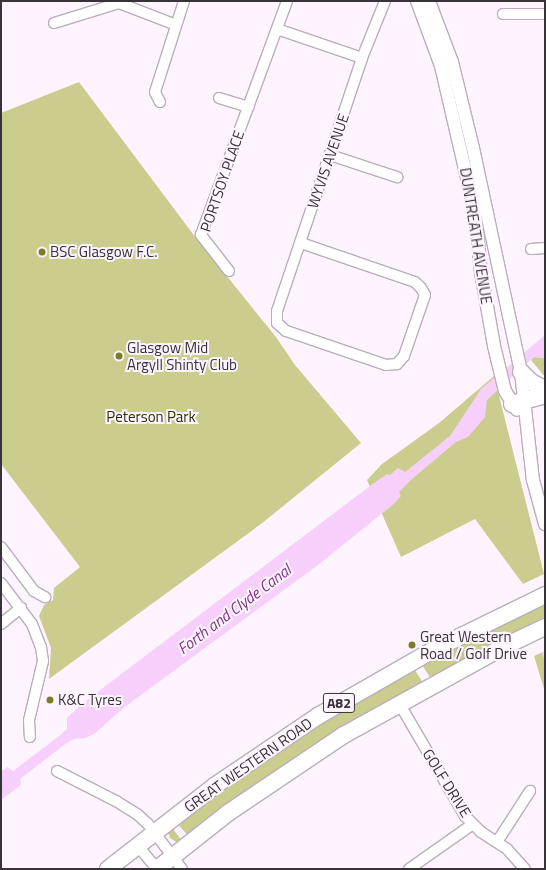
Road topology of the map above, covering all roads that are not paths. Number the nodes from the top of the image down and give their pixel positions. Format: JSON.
{"nodes":[{"id":1,"x":184,"y":1,"type":"edge"},
{"id":2,"x":287,"y":1,"type":"edge"},
{"id":3,"x":385,"y":1,"type":"edge"},
{"id":4,"x":417,"y":1,"type":"edge"},
{"id":5,"x":429,"y":1,"type":"edge"},
{"id":6,"x":503,"y":14,"type":"dead end"},
{"id":7,"x":545,"y":14,"type":"edge"},
{"id":8,"x":54,"y":23,"type":"dead end"},
{"id":9,"x":176,"y":25,"type":"junction"},
{"id":10,"x":277,"y":29,"type":"junction"},
{"id":11,"x":362,"y":58,"type":"junction"},
{"id":12,"x":219,"y":98,"type":"dead end"},
{"id":13,"x":160,"y":102,"type":"dead end"},
{"id":14,"x":249,"y":107,"type":"junction"},
{"id":15,"x":330,"y":155,"type":"junction"},
{"id":16,"x":397,"y":177,"type":"dead end"},
{"id":17,"x":301,"y":243,"type":"junction"},
{"id":18,"x":545,"y":248,"type":"edge"},
{"id":19,"x":532,"y":249,"type":"dead end"},
{"id":20,"x":229,"y":271,"type":"dead end"},
{"id":21,"x":521,"y":378,"type":"junction"},
{"id":22,"x":545,"y":388,"type":"edge"},
{"id":23,"x":545,"y":395,"type":"edge"},
{"id":24,"x":514,"y":398,"type":"junction"},
{"id":25,"x":545,"y":524,"type":"edge"},
{"id":26,"x":1,"y":547,"type":"edge"},
{"id":27,"x":1,"y":583,"type":"edge"},
{"id":28,"x":545,"y":595,"type":"edge"},
{"id":29,"x":45,"y":597,"type":"dead end"},
{"id":30,"x":21,"y":608,"type":"junction"},
{"id":31,"x":1,"y":624,"type":"edge"},
{"id":32,"x":545,"y":627,"type":"edge"},
{"id":33,"x":399,"y":702,"type":"junction"},
{"id":34,"x":30,"y":738,"type":"dead end"},
{"id":35,"x":57,"y":771,"type":"dead end"},
{"id":36,"x":530,"y":791,"type":"dead end"},
{"id":37,"x":473,"y":824,"type":"junction"},
{"id":38,"x":154,"y":832,"type":"junction"},
{"id":39,"x":497,"y":842,"type":"junction"},
{"id":40,"x":137,"y":845,"type":"junction"},
{"id":41,"x":177,"y":863,"type":"edge"},
{"id":42,"x":108,"y":869,"type":"edge"},
{"id":43,"x":157,"y":869,"type":"edge"},
{"id":44,"x":409,"y":869,"type":"edge"},
{"id":45,"x":525,"y":869,"type":"edge"}],
"edges":[{"from":1,"to":9,"type":"street"},
{"from":2,"to":10,"type":"street","name":"PORTSOY PLACE"},
{"from":3,"to":11,"type":"street","name":"WYVIS AVENUE"},
{"from":4,"to":24,"type":"street","name":"DUNTREATH AVENUE"},
{"from":5,"to":21,"type":"street","name":"DUNTREATH AVENUE"},
{"from":6,"to":7,"type":"street"},
{"from":8,"to":9,"type":"street"},
{"from":9,"to":13,"type":"street"},
{"from":10,"to":11,"type":"street"},
{"from":10,"to":14,"type":"street","name":"PORTSOY PLACE"},
{"from":11,"to":15,"type":"street","name":"WYVIS AVENUE"},
{"from":12,"to":14,"type":"street"},
{"from":14,"to":20,"type":"street","name":"PORTSOY PLACE"},
{"from":15,"to":16,"type":"street"},
{"from":15,"to":17,"type":"street","name":"WYVIS AVENUE"},
{"from":17,"to":17,"type":"street","name":"WYVIS AVENUE"},
{"from":18,"to":19,"type":"street"},
{"from":21,"to":22,"type":"main road"},
{"from":21,"to":24,"type":"street","name":"DUNTREATH AVENUE"},
{"from":23,"to":24,"type":"main road"},
{"from":24,"to":25,"type":"street","name":"DUNTREATH AVENUE"},
{"from":26,"to":29,"type":"street"},
{"from":27,"to":30,"type":"street"},
{"from":28,"to":38,"type":"main road","name":"GREAT WESTERN ROAD","number":"A82"},
{"from":30,"to":31,"type":"street"},
{"from":30,"to":34,"type":"street"},
{"from":32,"to":33,"type":"main road","name":"GREAT WESTERN ROAD","number":"A82"},
{"from":33,"to":37,"type":"street","name":"GOLF DRIVE"},
{"from":33,"to":41,"type":"main road","name":"GREAT WESTERN ROAD","number":"A82"},
{"from":35,"to":38,"type":"street"},
{"from":36,"to":39,"type":"street"},
{"from":37,"to":39,"type":"street","name":"GOLF DRIVE"},
{"from":37,"to":44,"type":"street"},
{"from":38,"to":40,"type":"main road","name":"GREAT WESTERN ROAD","number":"A82"},
{"from":38,"to":41,"type":"street"},
{"from":39,"to":45,"type":"street","name":"GOLF DRIVE"},
{"from":40,"to":42,"type":"main road","name":"GREAT WESTERN ROAD","number":"A82"},
{"from":40,"to":43,"type":"street"},
{"from":41,"to":43,"type":"main road","name":"GREAT WESTERN ROAD","number":"A82"}]}
